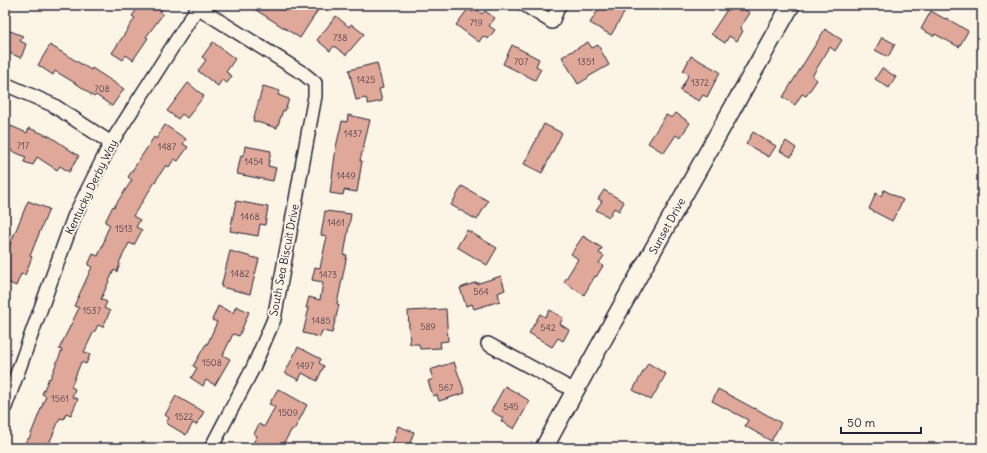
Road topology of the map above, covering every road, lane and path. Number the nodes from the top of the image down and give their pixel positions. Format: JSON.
{"nodes":[{"id":1,"x":525,"y":5,"type":"edge"},
{"id":2,"x":559,"y":5,"type":"edge"},
{"id":3,"x":791,"y":5,"type":"edge"},
{"id":4,"x":198,"y":6,"type":"edge"},
{"id":5,"x":5,"y":84,"type":"edge"},
{"id":6,"x":111,"y":143,"type":"junction"},
{"id":7,"x":488,"y":344,"type":"dead end"},
{"id":8,"x":575,"y":391,"type":"junction"},
{"id":9,"x":5,"y":407,"type":"edge"},
{"id":10,"x":211,"y":448,"type":"edge"},
{"id":11,"x":544,"y":448,"type":"edge"}],
"edges":[{"from":1,"to":2,"type":"street"},
{"from":3,"to":8,"type":"main road","name":"Sunset Drive"},
{"from":4,"to":6,"type":"street","name":"Kentucky Derby Way"},
{"from":4,"to":10,"type":"street","name":"South Sea Biscuit Drive"},
{"from":5,"to":6,"type":"street"},
{"from":6,"to":9,"type":"street","name":"Kentucky Derby Way"},
{"from":7,"to":8,"type":"street"},
{"from":8,"to":11,"type":"main road","name":"Sunset Drive"}]}
